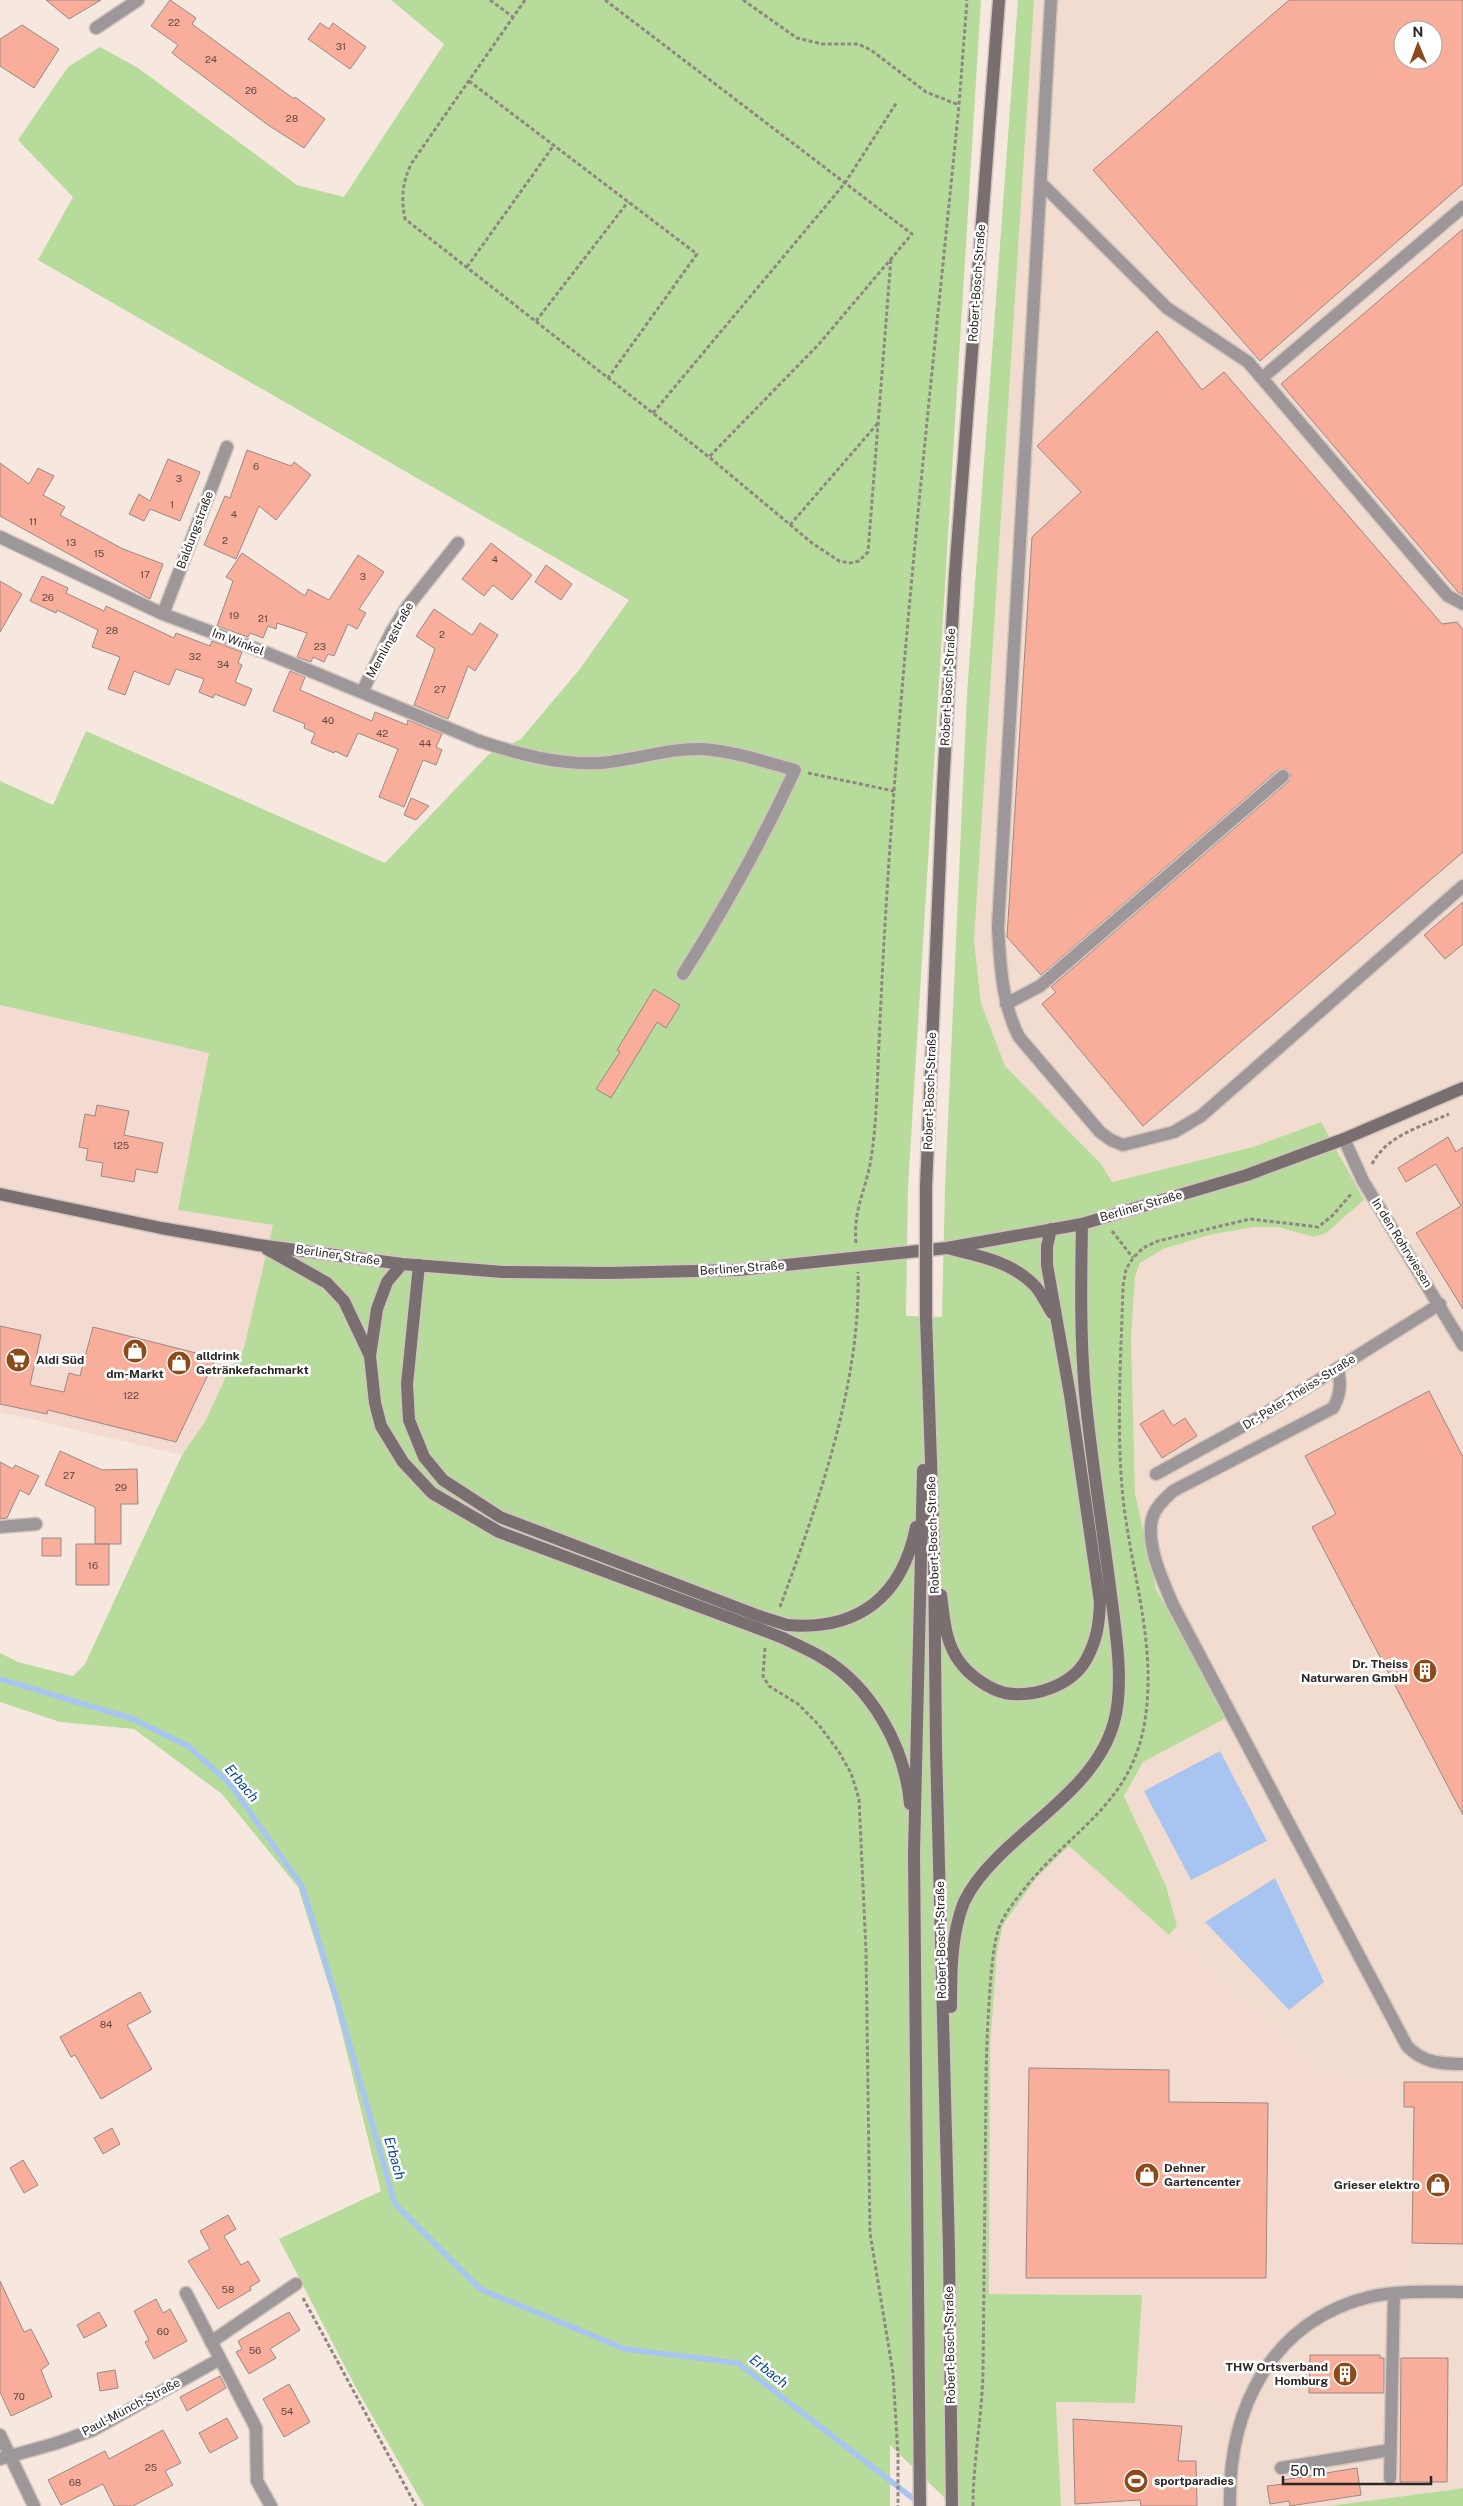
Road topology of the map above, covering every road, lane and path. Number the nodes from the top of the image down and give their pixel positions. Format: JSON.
{"nodes":[{"id":1,"x":138,"y":0,"type":"edge"},
{"id":2,"x":490,"y":0,"type":"edge"},
{"id":3,"x":525,"y":0,"type":"edge"},
{"id":4,"x":605,"y":0,"type":"edge"},
{"id":5,"x":742,"y":0,"type":"edge"},
{"id":6,"x":966,"y":0,"type":"edge"},
{"id":7,"x":999,"y":0,"type":"edge"},
{"id":8,"x":1051,"y":0,"type":"edge"},
{"id":9,"x":513,"y":17,"type":"junction"},
{"id":10,"x":96,"y":28,"type":"dead end"},
{"id":11,"x":469,"y":81,"type":"junction"},
{"id":12,"x":897,"y":102,"type":"dead end"},
{"id":13,"x":959,"y":105,"type":"junction"},
{"id":14,"x":554,"y":145,"type":"junction"},
{"id":15,"x":845,"y":183,"type":"junction"},
{"id":16,"x":1042,"y":184,"type":"junction"},
{"id":17,"x":628,"y":202,"type":"junction"},
{"id":18,"x":1463,"y":208,"type":"edge"},
{"id":19,"x":891,"y":258,"type":"junction"},
{"id":20,"x":467,"y":267,"type":"junction"},
{"id":21,"x":536,"y":322,"type":"junction"},
{"id":22,"x":608,"y":378,"type":"junction"},
{"id":23,"x":1262,"y":378,"type":"junction"},
{"id":24,"x":653,"y":413,"type":"junction"},
{"id":25,"x":878,"y":423,"type":"junction"},
{"id":26,"x":227,"y":447,"type":"dead end"},
{"id":27,"x":709,"y":457,"type":"junction"},
{"id":28,"x":790,"y":525,"type":"junction"},
{"id":29,"x":0,"y":538,"type":"edge"},
{"id":30,"x":458,"y":543,"type":"dead end"},
{"id":31,"x":1463,"y":604,"type":"edge"},
{"id":32,"x":163,"y":614,"type":"junction"},
{"id":33,"x":362,"y":692,"type":"junction"},
{"id":34,"x":795,"y":770,"type":"junction"},
{"id":35,"x":1282,"y":776,"type":"dead end"},
{"id":36,"x":894,"y":792,"type":"junction"},
{"id":37,"x":1463,"y":886,"type":"edge"},
{"id":38,"x":683,"y":974,"type":"dead end"},
{"id":39,"x":1006,"y":1004,"type":"junction"},
{"id":40,"x":1463,"y":1088,"type":"edge"},
{"id":41,"x":1455,"y":1111,"type":"dead end"},
{"id":42,"x":1344,"y":1139,"type":"junction"},
{"id":43,"x":1363,"y":1181,"type":"junction"},
{"id":44,"x":0,"y":1194,"type":"edge"},
{"id":45,"x":1103,"y":1217,"type":"junction"},
{"id":46,"x":1082,"y":1224,"type":"junction"},
{"id":47,"x":1051,"y":1229,"type":"junction"},
{"id":48,"x":258,"y":1245,"type":"junction"},
{"id":49,"x":947,"y":1248,"type":"junction"},
{"id":50,"x":857,"y":1258,"type":"junction"},
{"id":51,"x":1133,"y":1258,"type":"dead end"},
{"id":52,"x":402,"y":1264,"type":"junction"},
{"id":53,"x":418,"y":1265,"type":"junction"},
{"id":54,"x":1440,"y":1304,"type":"junction"},
{"id":55,"x":1055,"y":1318,"type":"junction"},
{"id":56,"x":1463,"y":1345,"type":"edge"},
{"id":57,"x":370,"y":1356,"type":"junction"},
{"id":58,"x":1338,"y":1368,"type":"junction"},
{"id":59,"x":927,"y":1375,"type":"junction"},
{"id":60,"x":923,"y":1455,"type":"junction"},
{"id":61,"x":1156,"y":1474,"type":"dead end"},
{"id":62,"x":36,"y":1524,"type":"dead end"},
{"id":63,"x":0,"y":1527,"type":"edge"},
{"id":64,"x":934,"y":1548,"type":"junction"},
{"id":65,"x":776,"y":1617,"type":"dead end"},
{"id":66,"x":758,"y":1622,"type":"junction"},
{"id":67,"x":766,"y":1645,"type":"dead end"},
{"id":68,"x":914,"y":1853,"type":"junction"},
{"id":69,"x":1463,"y":2064,"type":"edge"},
{"id":70,"x":949,"y":2250,"type":"junction"},
{"id":71,"x":296,"y":2284,"type":"joint"},
{"id":72,"x":1463,"y":2292,"type":"edge"},
{"id":73,"x":186,"y":2293,"type":"dead end"},
{"id":74,"x":1394,"y":2293,"type":"junction"},
{"id":75,"x":211,"y":2342,"type":"junction"},
{"id":76,"x":220,"y":2359,"type":"junction"},
{"id":77,"x":0,"y":2435,"type":"edge"},
{"id":78,"x":1390,"y":2450,"type":"junction"},
{"id":79,"x":5,"y":2457,"type":"edge"},
{"id":80,"x":1281,"y":2468,"type":"dead end"},
{"id":81,"x":1390,"y":2478,"type":"dead end"},
{"id":82,"x":34,"y":2506,"type":"edge"},
{"id":83,"x":271,"y":2506,"type":"edge"},
{"id":84,"x":416,"y":2506,"type":"edge"},
{"id":85,"x":898,"y":2506,"type":"edge"},
{"id":86,"x":920,"y":2506,"type":"edge"},
{"id":87,"x":952,"y":2506,"type":"edge"},
{"id":88,"x":1230,"y":2506,"type":"edge"}],
"edges":[{"from":1,"to":10,"type":"street"},
{"from":2,"to":9,"type":"path"},
{"from":3,"to":9,"type":"path"},
{"from":4,"to":15,"type":"path"},
{"from":5,"to":13,"type":"path"},
{"from":6,"to":13,"type":"path"},
{"from":7,"to":59,"type":"main road","name":"Robert-Bosch-Straße","bridge":true},
{"from":8,"to":16,"type":"street"},
{"from":9,"to":11,"type":"path"},
{"from":11,"to":14,"type":"path"},
{"from":11,"to":20,"type":"path"},
{"from":12,"to":15,"type":"path"},
{"from":13,"to":36,"type":"path"},
{"from":14,"to":17,"type":"path"},
{"from":14,"to":20,"type":"path"},
{"from":15,"to":19,"type":"path"},
{"from":15,"to":24,"type":"path"},
{"from":16,"to":23,"type":"street"},
{"from":16,"to":39,"type":"street"},
{"from":17,"to":21,"type":"path"},
{"from":17,"to":22,"type":"path"},
{"from":18,"to":23,"type":"street"},
{"from":19,"to":25,"type":"path"},
{"from":19,"to":27,"type":"path"},
{"from":20,"to":21,"type":"path"},
{"from":21,"to":22,"type":"path"},
{"from":22,"to":24,"type":"path"},
{"from":23,"to":31,"type":"street"},
{"from":24,"to":27,"type":"path"},
{"from":25,"to":28,"type":"path"},
{"from":25,"to":28,"type":"path"},
{"from":26,"to":32,"type":"street","name":"Baldungstraße"},
{"from":27,"to":28,"type":"path"},
{"from":29,"to":32,"type":"street","name":"Im Winkel"},
{"from":30,"to":33,"type":"street","name":"Memlingstraße"},
{"from":32,"to":33,"type":"street","name":"Im Winkel"},
{"from":33,"to":34,"type":"street","name":"Im Winkel"},
{"from":34,"to":36,"type":"path"},
{"from":34,"to":38,"type":"street"},
{"from":35,"to":39,"type":"street"},
{"from":36,"to":50,"type":"path"},
{"from":37,"to":39,"type":"street"},
{"from":40,"to":42,"type":"main road","name":"Berliner Straße"},
{"from":41,"to":43,"type":"path"},
{"from":42,"to":43,"type":"street","name":"In den Rohrwiesen"},
{"from":42,"to":45,"type":"main road","name":"Berliner Straße"},
{"from":43,"to":54,"type":"street","name":"In den Rohrwiesen"},
{"from":44,"to":48,"type":"main road","name":"Berliner Straße"},
{"from":45,"to":46,"type":"main road","name":"Berliner Straße"},
{"from":45,"to":51,"type":"path"},
{"from":46,"to":47,"type":"main road","name":"Berliner Straße"},
{"from":46,"to":70,"type":"main road"},
{"from":47,"to":49,"type":"main road","name":"Berliner Straße"},
{"from":47,"to":55,"type":"main road"},
{"from":48,"to":52,"type":"main road","name":"Berliner Straße"},
{"from":48,"to":57,"type":"main road"},
{"from":49,"to":50,"type":"main road","name":"Berliner Straße"},
{"from":49,"to":55,"type":"main road"},
{"from":50,"to":53,"type":"main road","name":"Berliner Straße"},
{"from":50,"to":65,"type":"path"},
{"from":52,"to":53,"type":"main road","name":"Berliner Straße"},
{"from":52,"to":57,"type":"main road"},
{"from":53,"to":66,"type":"main road"},
{"from":54,"to":56,"type":"street","name":"In den Rohrwiesen"},
{"from":54,"to":58,"type":"street","name":"Dr.-Peter-Theiss-Straße"},
{"from":55,"to":64,"type":"main road"},
{"from":57,"to":66,"type":"main road"},
{"from":58,"to":61,"type":"street","name":"Dr.-Peter-Theiss-Straße"},
{"from":58,"to":69,"type":"street"},
{"from":59,"to":60,"type":"main road","name":"Robert-Bosch-Straße"},
{"from":59,"to":64,"type":"main road","name":"Robert-Bosch-Straße"},
{"from":60,"to":66,"type":"main road","bridge":true},
{"from":60,"to":68,"type":"main road","name":"Robert-Bosch-Straße"},
{"from":62,"to":63,"type":"street"},
{"from":64,"to":70,"type":"main road","name":"Robert-Bosch-Straße"},
{"from":66,"to":68,"type":"main road","bridge":true},
{"from":67,"to":85,"type":"path"},
{"from":68,"to":86,"type":"main road","name":"Robert-Bosch-Straße"},
{"from":70,"to":87,"type":"main road","name":"Robert-Bosch-Straße"},
{"from":71,"to":75,"type":"street"},
{"from":71,"to":84,"type":"path"},
{"from":72,"to":74,"type":"street"},
{"from":73,"to":75,"type":"street"},
{"from":74,"to":78,"type":"street"},
{"from":74,"to":88,"type":"street"},
{"from":75,"to":76,"type":"street"},
{"from":76,"to":79,"type":"street","name":"Paul-Münch-Straße"},
{"from":76,"to":83,"type":"street"},
{"from":77,"to":79,"type":"street"},
{"from":78,"to":80,"type":"street"},
{"from":78,"to":81,"type":"street"},
{"from":79,"to":82,"type":"street"}]}
